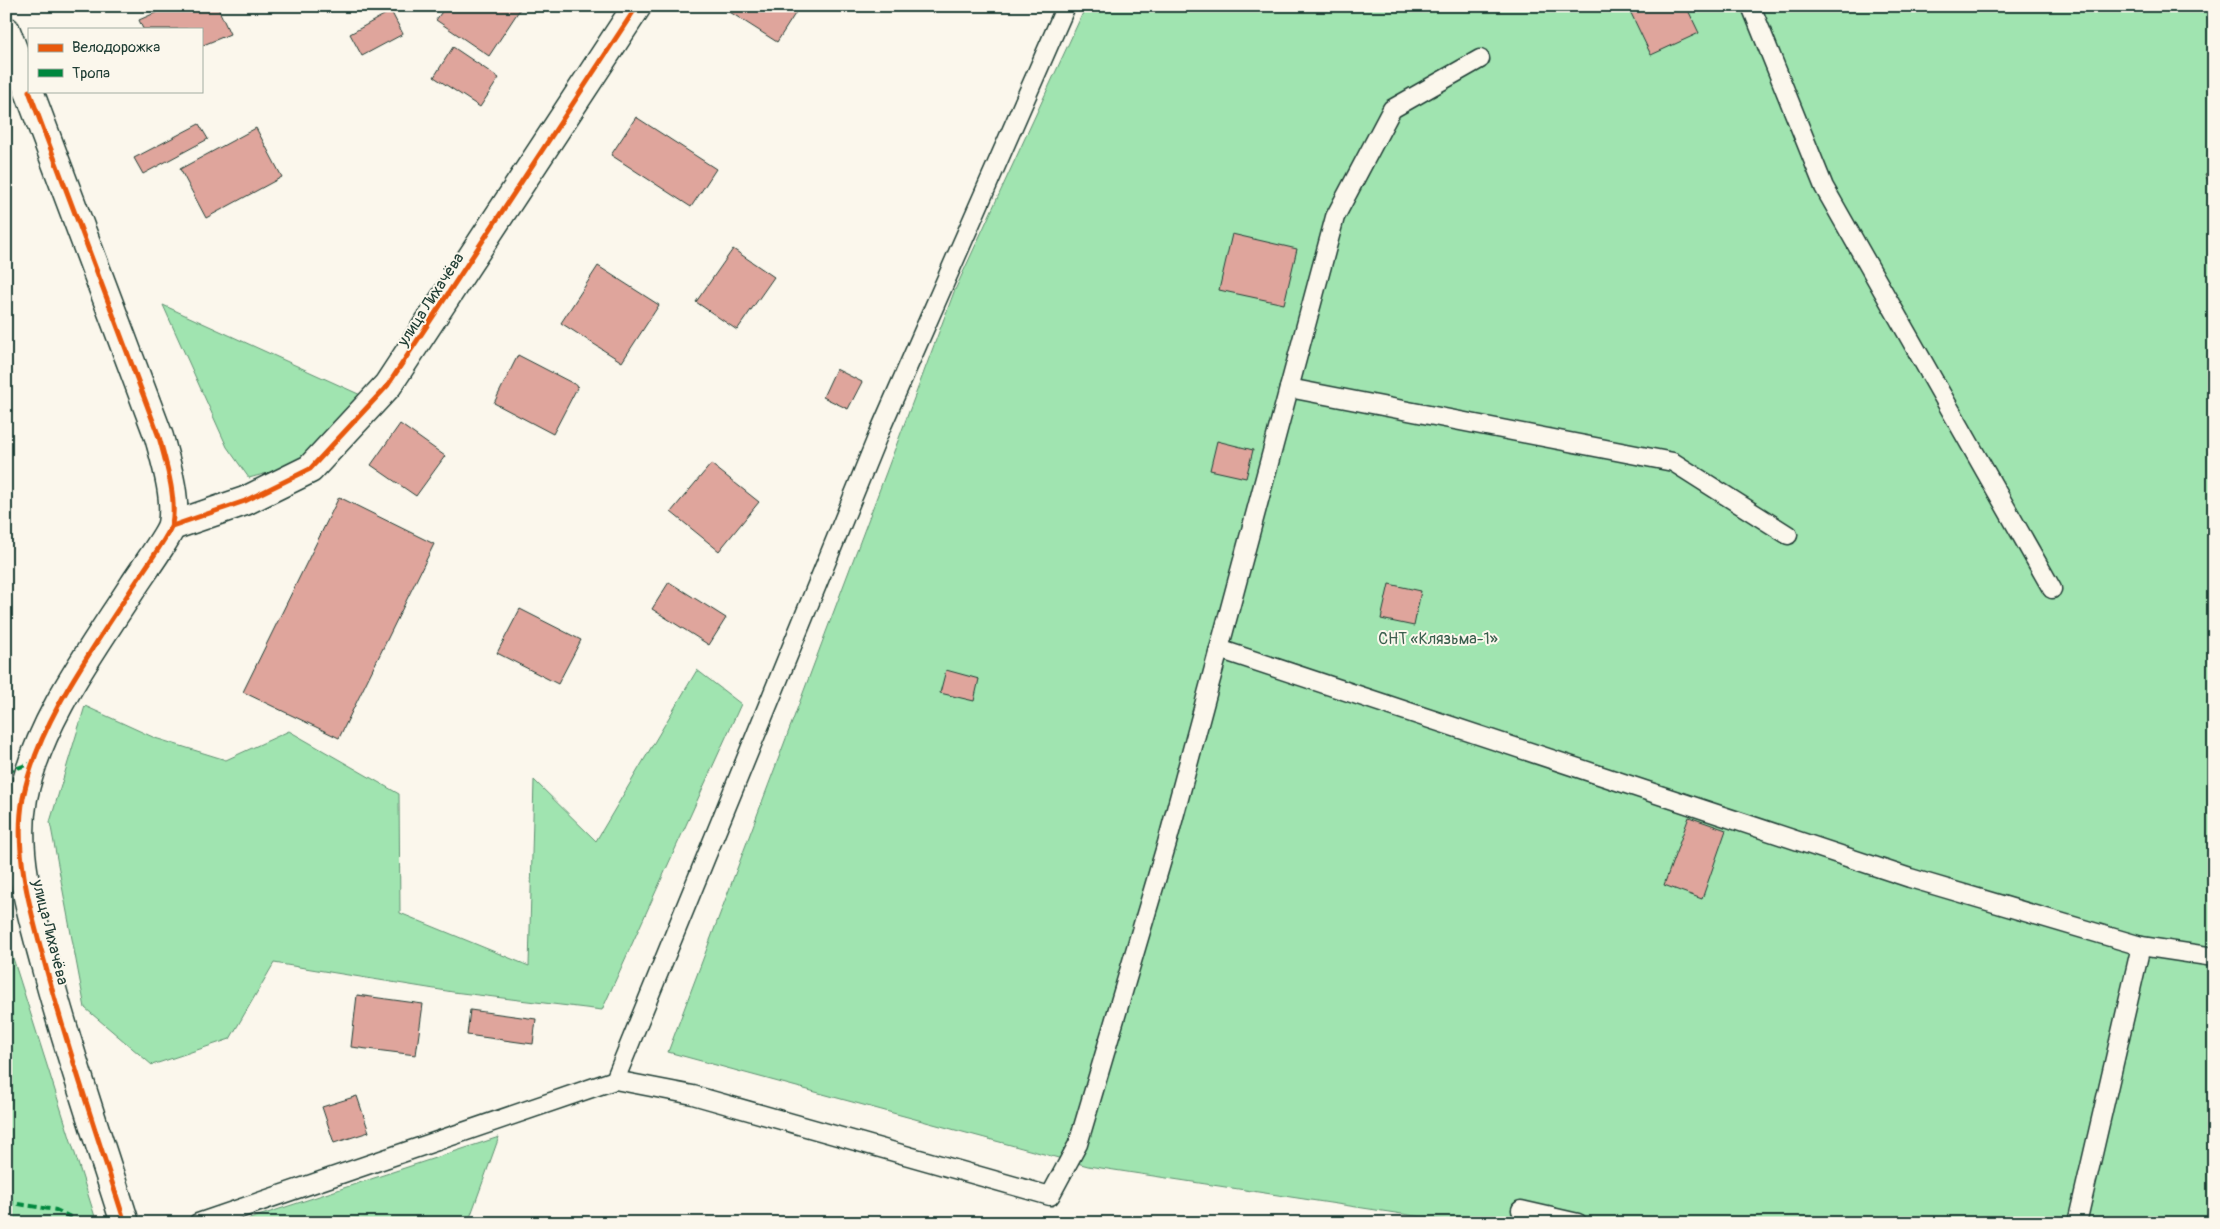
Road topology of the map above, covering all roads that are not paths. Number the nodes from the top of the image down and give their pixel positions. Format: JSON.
{"nodes":[{"id":1,"x":637,"y":6,"type":"edge"},
{"id":2,"x":1066,"y":6,"type":"edge"},
{"id":3,"x":1751,"y":6,"type":"edge"},
{"id":4,"x":6,"y":31,"type":"edge"},
{"id":5,"x":1480,"y":59,"type":"dead end"},
{"id":6,"x":28,"y":88,"type":"edge"},
{"id":7,"x":29,"y":92,"type":"edge"},
{"id":8,"x":1289,"y":388,"type":"junction"},
{"id":9,"x":172,"y":526,"type":"junction"},
{"id":10,"x":1788,"y":535,"type":"dead end"},
{"id":11,"x":2052,"y":589,"type":"dead end"},
{"id":12,"x":1219,"y":649,"type":"junction"},
{"id":13,"x":2140,"y":946,"type":"junction"},
{"id":14,"x":2214,"y":958,"type":"edge"},
{"id":15,"x":615,"y":1080,"type":"junction"},
{"id":16,"x":1521,"y":1210,"type":"dead end"},
{"id":17,"x":125,"y":1223,"type":"edge"},
{"id":18,"x":198,"y":1223,"type":"edge"},
{"id":19,"x":1578,"y":1223,"type":"edge"},
{"id":20,"x":2078,"y":1223,"type":"edge"}],
"edges":[{"from":1,"to":9,"type":"street","name":"улица Лихачёва"},
{"from":2,"to":15,"type":"lane"},
{"from":3,"to":11,"type":"lane"},
{"from":4,"to":6,"type":"street"},
{"from":5,"to":8,"type":"lane"},
{"from":7,"to":9,"type":"street"},
{"from":8,"to":10,"type":"lane"},
{"from":8,"to":12,"type":"lane"},
{"from":9,"to":17,"type":"street","name":"улица Лихачёва"},
{"from":12,"to":13,"type":"lane"},
{"from":12,"to":15,"type":"lane"},
{"from":13,"to":14,"type":"lane"},
{"from":13,"to":20,"type":"lane"},
{"from":15,"to":18,"type":"lane"},
{"from":16,"to":19,"type":"lane"}]}
